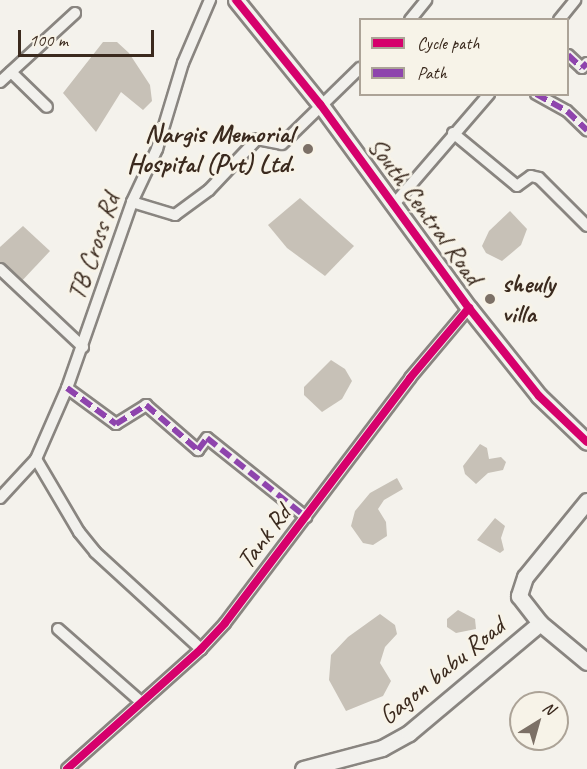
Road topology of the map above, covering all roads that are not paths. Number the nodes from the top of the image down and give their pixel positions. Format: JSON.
{"nodes":[{"id":1,"x":210,"y":0,"type":"edge"},
{"id":2,"x":236,"y":0,"type":"edge"},
{"id":3,"x":426,"y":0,"type":"edge"},
{"id":4,"x":575,"y":0,"type":"edge"},
{"id":5,"x":75,"y":13,"type":"dead end"},
{"id":6,"x":412,"y":18,"type":"edge"},
{"id":7,"x":561,"y":18,"type":"edge"},
{"id":8,"x":569,"y":57,"type":"edge"},
{"id":9,"x":587,"y":63,"type":"edge"},
{"id":10,"x":359,"y":69,"type":"edge"},
{"id":11,"x":11,"y":72,"type":"junction"},
{"id":12,"x":0,"y":82,"type":"edge"},
{"id":13,"x":487,"y":96,"type":"edge"},
{"id":14,"x":540,"y":96,"type":"edge"},
{"id":15,"x":320,"y":104,"type":"junction"},
{"id":16,"x":47,"y":107,"type":"dead end"},
{"id":17,"x":587,"y":130,"type":"edge"},
{"id":18,"x":453,"y":133,"type":"junction"},
{"id":19,"x":132,"y":202,"type":"junction"},
{"id":20,"x":395,"y":203,"type":"junction"},
{"id":21,"x":587,"y":226,"type":"edge"},
{"id":22,"x":0,"y":269,"type":"edge"},
{"id":23,"x":470,"y":308,"type":"junction"},
{"id":24,"x":83,"y":347,"type":"junction"},
{"id":25,"x":67,"y":388,"type":"junction"},
{"id":26,"x":587,"y":442,"type":"edge"},
{"id":27,"x":36,"y":459,"type":"junction"},
{"id":28,"x":0,"y":498,"type":"edge"},
{"id":29,"x":587,"y":501,"type":"edge"},
{"id":30,"x":306,"y":517,"type":"junction"},
{"id":31,"x":540,"y":623,"type":"junction"},
{"id":32,"x":58,"y":628,"type":"dead end"},
{"id":33,"x":201,"y":649,"type":"junction"},
{"id":34,"x":587,"y":662,"type":"edge"},
{"id":35,"x":140,"y":701,"type":"junction"},
{"id":36,"x":67,"y":769,"type":"edge"},
{"id":37,"x":303,"y":769,"type":"edge"}],
"edges":[{"from":1,"to":19,"type":"street","name":"TB Cross Rd"},
{"from":2,"to":15,"type":"street","name":"South Central Road"},
{"from":3,"to":6,"type":"street"},
{"from":4,"to":7,"type":"street"},
{"from":5,"to":11,"type":"street"},
{"from":8,"to":9,"type":"street"},
{"from":10,"to":15,"type":"street"},
{"from":11,"to":12,"type":"street"},
{"from":11,"to":16,"type":"street"},
{"from":13,"to":18,"type":"street"},
{"from":14,"to":17,"type":"street"},
{"from":15,"to":19,"type":"street"},
{"from":15,"to":20,"type":"street","name":"South Central Road"},
{"from":18,"to":20,"type":"street"},
{"from":18,"to":21,"type":"street"},
{"from":19,"to":24,"type":"street","name":"TB Cross Rd"},
{"from":20,"to":23,"type":"street","name":"South Central Road"},
{"from":22,"to":24,"type":"street"},
{"from":23,"to":26,"type":"street","name":"South Central Road"},
{"from":23,"to":30,"type":"street","name":"Tank Rd"},
{"from":24,"to":25,"type":"street","name":"TB Cross Rd"},
{"from":25,"to":27,"type":"street","name":"TB Cross Rd"},
{"from":25,"to":30,"type":"street"},
{"from":27,"to":28,"type":"street","name":"TB Cross Rd"},
{"from":27,"to":33,"type":"street"},
{"from":29,"to":31,"type":"street"},
{"from":30,"to":33,"type":"street","name":"Tank Rd"},
{"from":31,"to":34,"type":"street"},
{"from":31,"to":37,"type":"street","name":"Gagon babu Road"},
{"from":32,"to":35,"type":"street"},
{"from":33,"to":35,"type":"street","name":"Tank Rd"},
{"from":35,"to":36,"type":"street","name":"Tank Rd"}]}
